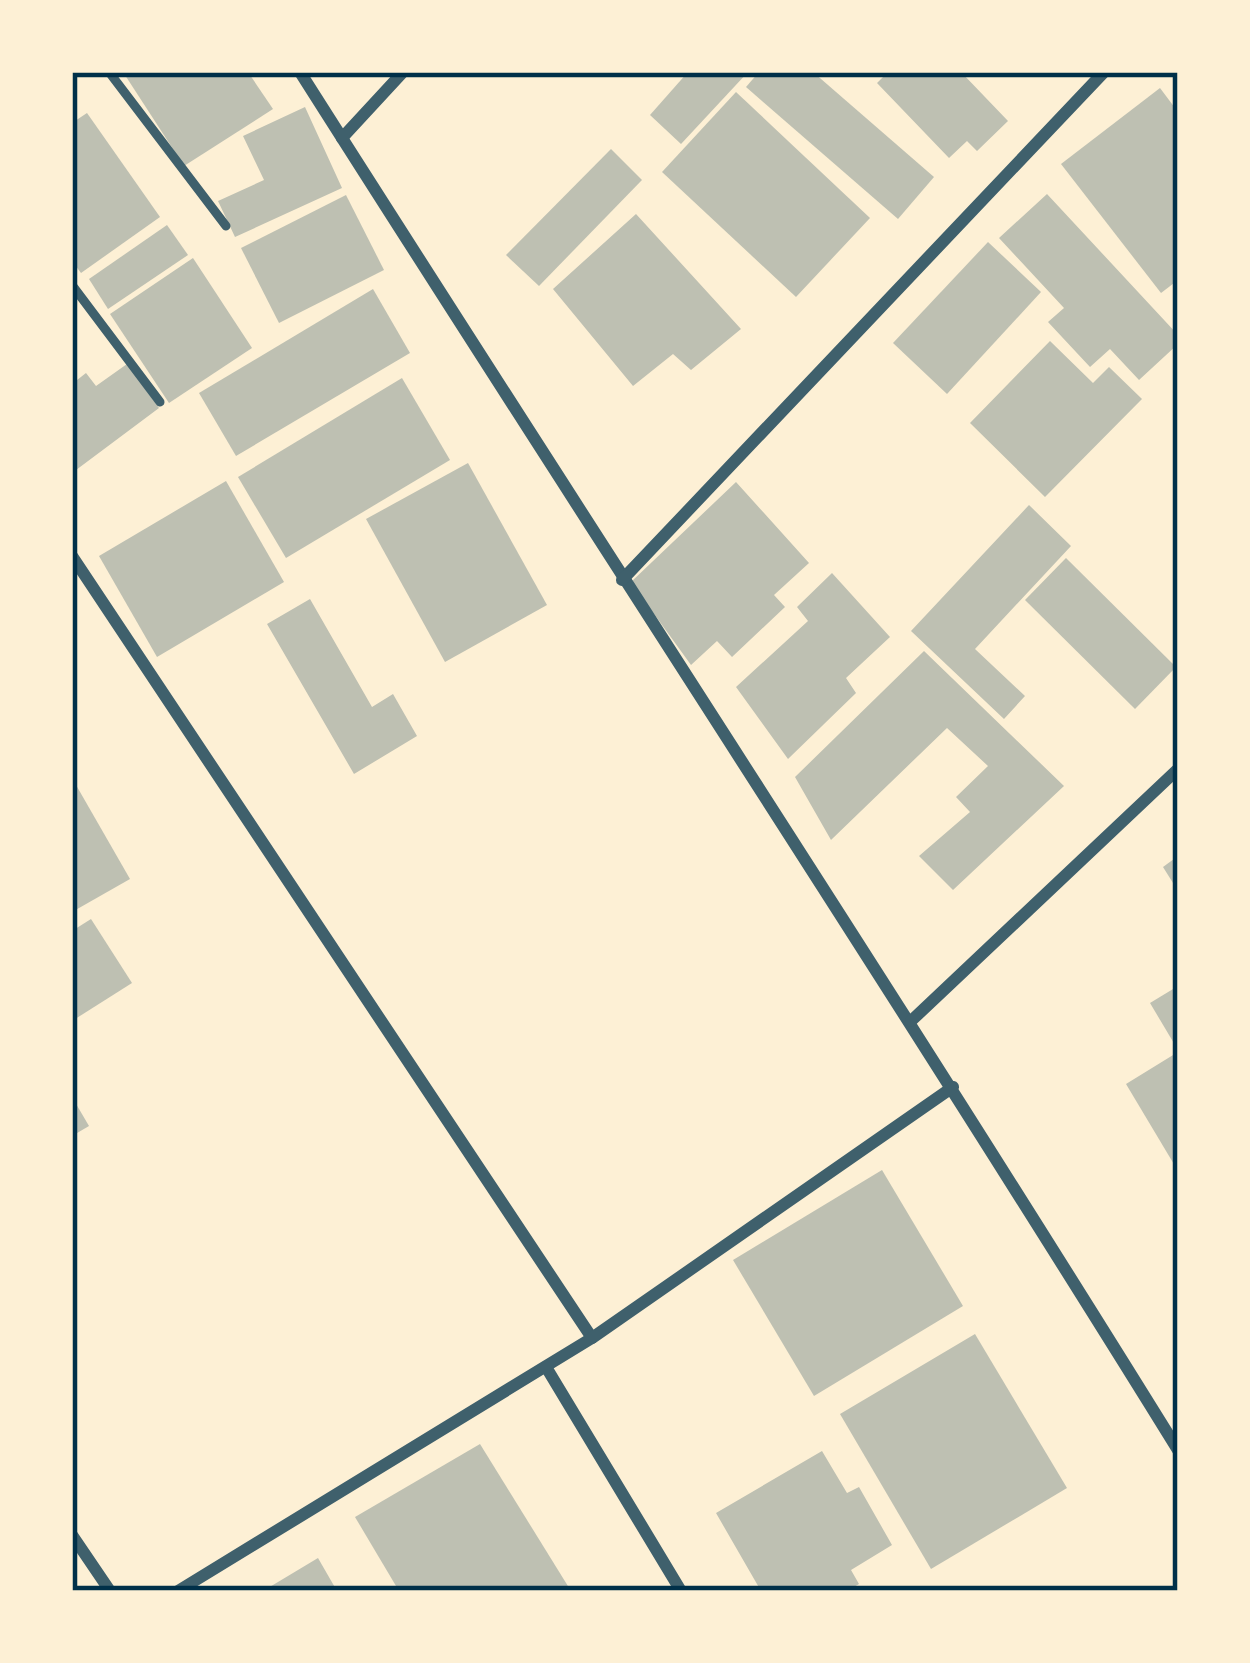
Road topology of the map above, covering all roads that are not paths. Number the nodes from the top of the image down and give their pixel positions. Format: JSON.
{"nodes":[{"id":1,"x":109,"y":72,"type":"edge"},
{"id":2,"x":300,"y":72,"type":"edge"},
{"id":3,"x":403,"y":72,"type":"edge"},
{"id":4,"x":1104,"y":72,"type":"edge"},
{"id":5,"x":342,"y":138,"type":"junction"},
{"id":6,"x":226,"y":226,"type":"dead end"},
{"id":7,"x":72,"y":285,"type":"edge"},
{"id":8,"x":160,"y":402,"type":"dead end"},
{"id":9,"x":72,"y":556,"type":"edge"},
{"id":10,"x":622,"y":580,"type":"junction"},
{"id":11,"x":1178,"y":769,"type":"edge"},
{"id":12,"x":911,"y":1021,"type":"junction"},
{"id":13,"x":953,"y":1087,"type":"junction"},
{"id":14,"x":592,"y":1338,"type":"junction"},
{"id":15,"x":546,"y":1366,"type":"junction"},
{"id":16,"x":1178,"y":1450,"type":"edge"},
{"id":17,"x":72,"y":1534,"type":"edge"},
{"id":18,"x":110,"y":1591,"type":"edge"},
{"id":19,"x":178,"y":1591,"type":"edge"},
{"id":20,"x":680,"y":1591,"type":"edge"}],
"edges":[{"from":1,"to":6,"type":"lane"},
{"from":2,"to":5,"type":"street"},
{"from":3,"to":5,"type":"street"},
{"from":4,"to":10,"type":"street"},
{"from":5,"to":10,"type":"street"},
{"from":7,"to":8,"type":"lane"},
{"from":9,"to":14,"type":"street"},
{"from":10,"to":12,"type":"street"},
{"from":11,"to":12,"type":"street"},
{"from":12,"to":13,"type":"street"},
{"from":13,"to":14,"type":"street"},
{"from":13,"to":16,"type":"street"},
{"from":14,"to":15,"type":"street"},
{"from":15,"to":19,"type":"street"},
{"from":15,"to":20,"type":"street"},
{"from":17,"to":18,"type":"street"}]}
